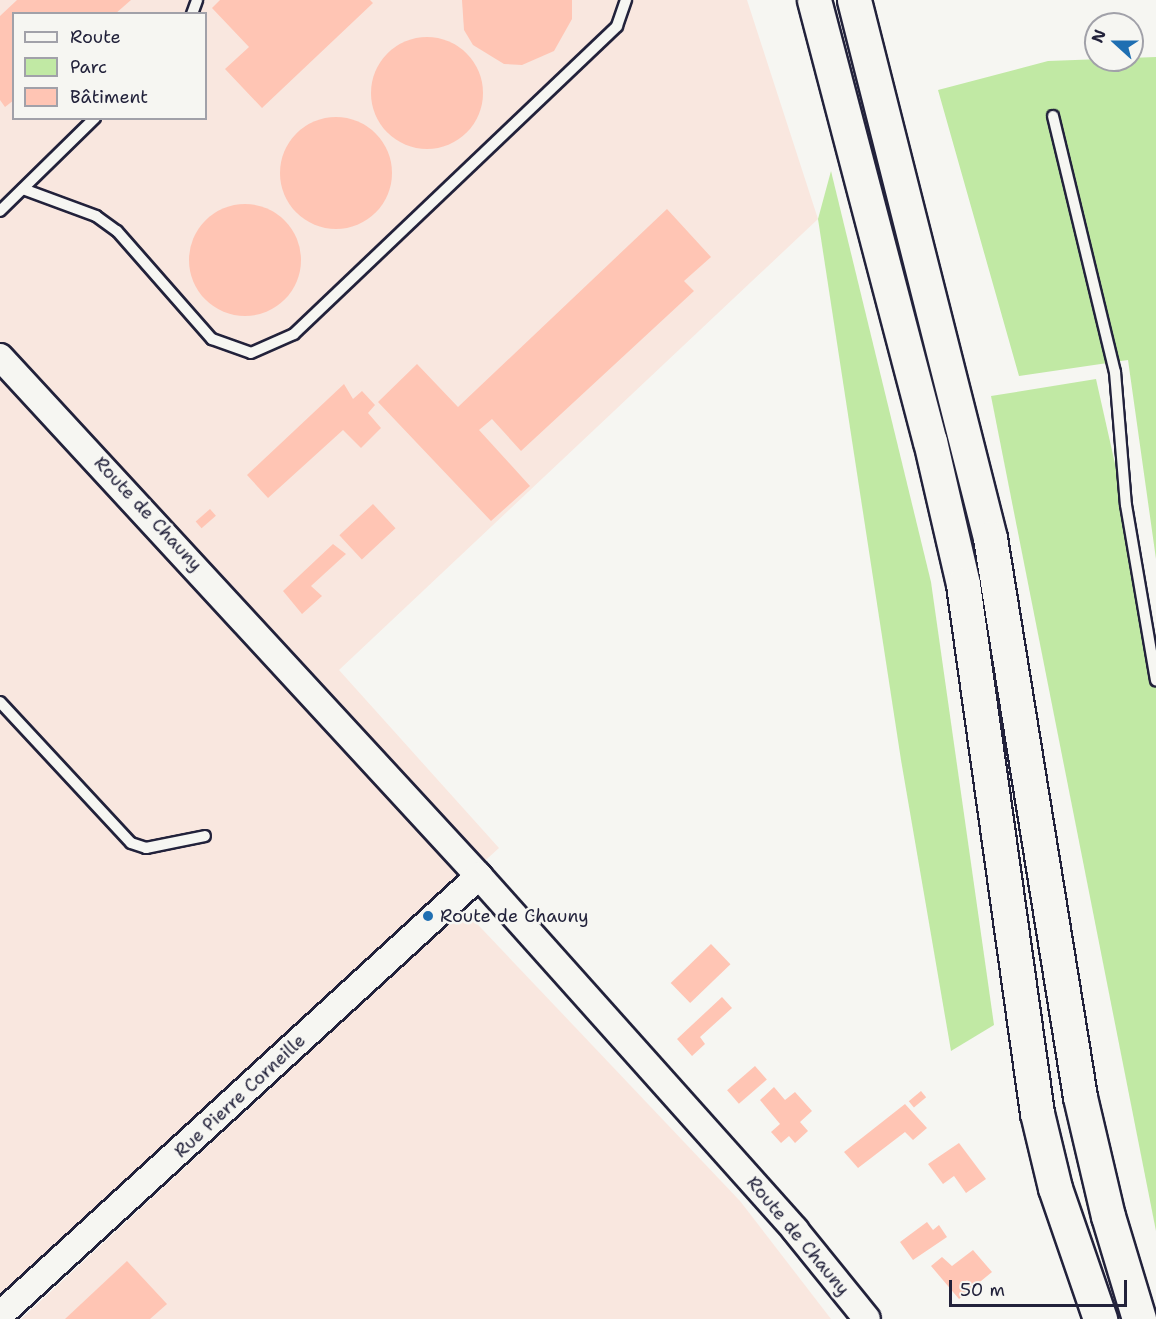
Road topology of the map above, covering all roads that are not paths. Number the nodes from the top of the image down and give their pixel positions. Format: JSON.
{"nodes":[{"id":1,"x":626,"y":0,"type":"edge"},
{"id":2,"x":814,"y":0,"type":"edge"},
{"id":3,"x":854,"y":0,"type":"edge"},
{"id":4,"x":1053,"y":116,"type":"dead end"},
{"id":5,"x":93,"y":120,"type":"edge"},
{"id":6,"x":23,"y":189,"type":"junction"},
{"id":7,"x":0,"y":211,"type":"edge"},
{"id":8,"x":0,"y":357,"type":"edge"},
{"id":9,"x":1156,"y":680,"type":"edge"},
{"id":10,"x":0,"y":702,"type":"edge"},
{"id":11,"x":205,"y":836,"type":"dead end"},
{"id":12,"x":479,"y":876,"type":"junction"},
{"id":13,"x":1105,"y":1203,"type":"junction"},
{"id":14,"x":1098,"y":1314,"type":"edge"},
{"id":15,"x":0,"y":1315,"type":"edge"},
{"id":16,"x":867,"y":1319,"type":"edge"},
{"id":17,"x":1139,"y":1319,"type":"edge"},
{"id":18,"x":1153,"y":1319,"type":"edge"}],
"edges":[{"from":1,"to":6,"type":"lane"},
{"from":2,"to":14,"type":"highway"},
{"from":3,"to":13,"type":"highway"},
{"from":4,"to":9,"type":"lane"},
{"from":5,"to":6,"type":"lane"},
{"from":6,"to":7,"type":"lane"},
{"from":8,"to":12,"type":"street","name":"Route de Chauny"},
{"from":10,"to":11,"type":"lane"},
{"from":12,"to":15,"type":"street","name":"Rue Pierre Corneille"},
{"from":12,"to":16,"type":"street","name":"Route de Chauny"},
{"from":13,"to":17,"type":"highway"},
{"from":13,"to":18,"type":"highway"}]}
